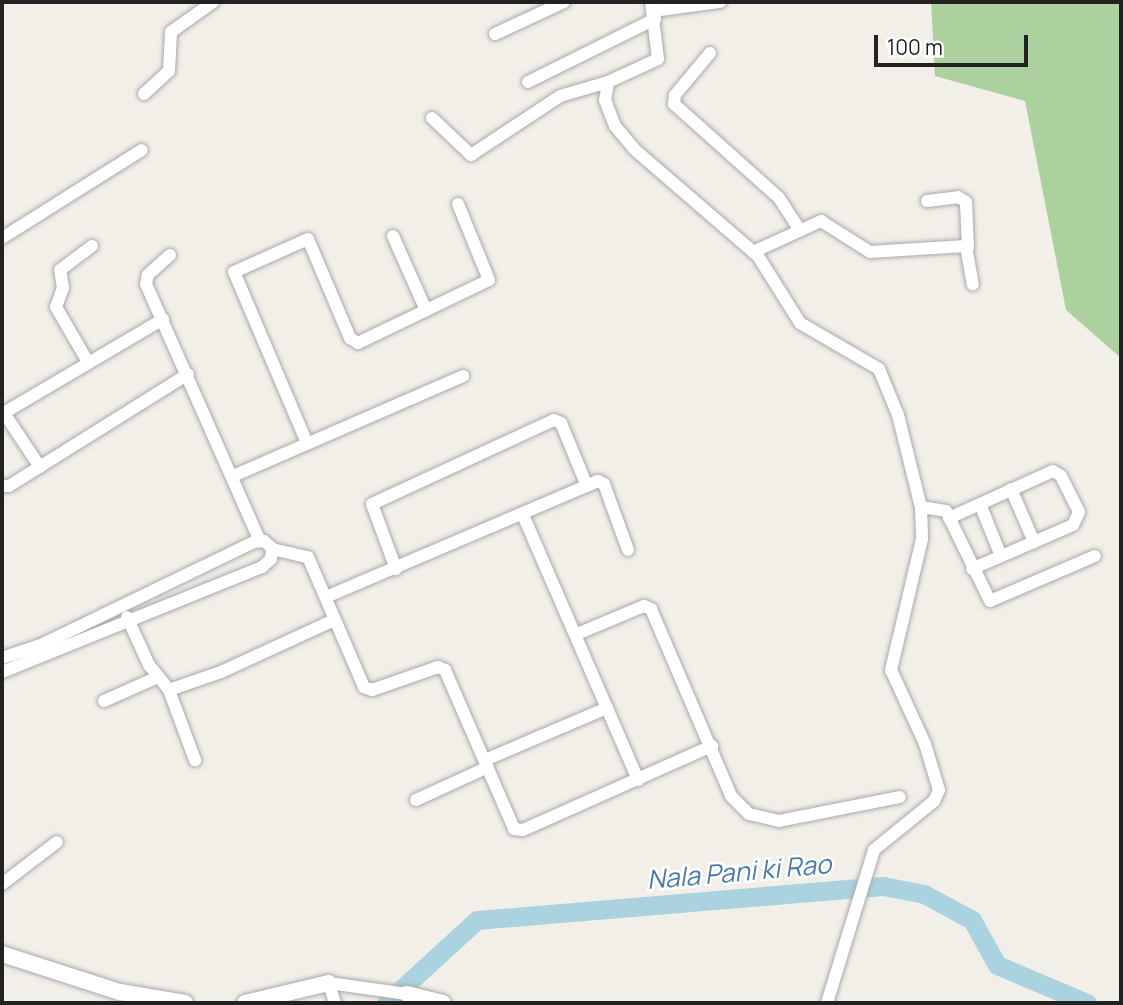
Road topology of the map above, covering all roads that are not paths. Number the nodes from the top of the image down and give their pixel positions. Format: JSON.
{"nodes":[{"id":1,"x":213,"y":2,"type":"edge"},
{"id":2,"x":564,"y":2,"type":"edge"},
{"id":3,"x":720,"y":2,"type":"edge"},
{"id":4,"x":653,"y":11,"type":"edge"},
{"id":5,"x":495,"y":33,"type":"dead end"},
{"id":6,"x":710,"y":53,"type":"dead end"},
{"id":7,"x":528,"y":82,"type":"dead end"},
{"id":8,"x":608,"y":82,"type":"junction"},
{"id":9,"x":144,"y":94,"type":"dead end"},
{"id":10,"x":432,"y":118,"type":"dead end"},
{"id":11,"x":142,"y":150,"type":"dead end"},
{"id":12,"x":927,"y":201,"type":"dead end"},
{"id":13,"x":458,"y":204,"type":"dead end"},
{"id":14,"x":799,"y":229,"type":"junction"},
{"id":15,"x":393,"y":236,"type":"dead end"},
{"id":16,"x":2,"y":238,"type":"edge"},
{"id":17,"x":92,"y":246,"type":"dead end"},
{"id":18,"x":968,"y":248,"type":"junction"},
{"id":19,"x":753,"y":252,"type":"junction"},
{"id":20,"x":170,"y":255,"type":"dead end"},
{"id":21,"x":973,"y":284,"type":"dead end"},
{"id":22,"x":426,"y":310,"type":"junction"},
{"id":23,"x":163,"y":319,"type":"junction"},
{"id":24,"x":88,"y":362,"type":"junction"},
{"id":25,"x":188,"y":374,"type":"junction"},
{"id":26,"x":463,"y":376,"type":"dead end"},
{"id":27,"x":3,"y":414,"type":"edge"},
{"id":28,"x":307,"y":443,"type":"junction"},
{"id":29,"x":40,"y":467,"type":"junction"},
{"id":30,"x":233,"y":476,"type":"junction"},
{"id":31,"x":2,"y":486,"type":"edge"},
{"id":32,"x":587,"y":486,"type":"junction"},
{"id":33,"x":1011,"y":489,"type":"junction"},
{"id":34,"x":980,"y":504,"type":"junction"},
{"id":35,"x":921,"y":507,"type":"junction"},
{"id":36,"x":523,"y":515,"type":"junction"},
{"id":37,"x":949,"y":518,"type":"junction"},
{"id":38,"x":260,"y":541,"type":"junction"},
{"id":39,"x":1034,"y":542,"type":"junction"},
{"id":40,"x":272,"y":549,"type":"junction"},
{"id":41,"x":628,"y":550,"type":"dead end"},
{"id":42,"x":1001,"y":556,"type":"junction"},
{"id":43,"x":1095,"y":556,"type":"dead end"},
{"id":44,"x":396,"y":569,"type":"junction"},
{"id":45,"x":972,"y":569,"type":"junction"},
{"id":46,"x":326,"y":597,"type":"junction"},
{"id":47,"x":123,"y":607,"type":"junction"},
{"id":48,"x":334,"y":620,"type":"junction"},
{"id":49,"x":130,"y":624,"type":"junction"},
{"id":50,"x":577,"y":634,"type":"junction"},
{"id":51,"x":2,"y":658,"type":"edge"},
{"id":52,"x":2,"y":672,"type":"edge"},
{"id":53,"x":158,"y":677,"type":"junction"},
{"id":54,"x":169,"y":690,"type":"junction"},
{"id":55,"x":104,"y":701,"type":"dead end"},
{"id":56,"x":607,"y":708,"type":"junction"},
{"id":57,"x":712,"y":746,"type":"junction"},
{"id":58,"x":195,"y":760,"type":"dead end"},
{"id":59,"x":486,"y":764,"type":"junction"},
{"id":60,"x":638,"y":780,"type":"junction"},
{"id":61,"x":900,"y":797,"type":"dead end"},
{"id":62,"x":416,"y":800,"type":"dead end"},
{"id":63,"x":57,"y":842,"type":"dead end"},
{"id":64,"x":2,"y":884,"type":"edge"},
{"id":65,"x":2,"y":954,"type":"edge"},
{"id":66,"x":329,"y":983,"type":"junction"},
{"id":67,"x":407,"y":994,"type":"joint"},
{"id":68,"x":184,"y":1003,"type":"edge"},
{"id":69,"x":244,"y":1003,"type":"edge"},
{"id":70,"x":335,"y":1003,"type":"edge"},
{"id":71,"x":443,"y":1003,"type":"edge"},
{"id":72,"x":827,"y":1003,"type":"edge"}],
"edges":[{"from":1,"to":9,"type":"street"},
{"from":2,"to":5,"type":"street"},
{"from":3,"to":4,"type":"street"},
{"from":4,"to":7,"type":"street"},
{"from":4,"to":8,"type":"street"},
{"from":6,"to":14,"type":"street"},
{"from":8,"to":10,"type":"street"},
{"from":8,"to":19,"type":"street"},
{"from":11,"to":16,"type":"street"},
{"from":12,"to":18,"type":"street"},
{"from":13,"to":22,"type":"street"},
{"from":14,"to":18,"type":"street"},
{"from":14,"to":19,"type":"street"},
{"from":15,"to":22,"type":"street"},
{"from":17,"to":24,"type":"street"},
{"from":18,"to":21,"type":"street"},
{"from":19,"to":35,"type":"street"},
{"from":20,"to":23,"type":"street"},
{"from":22,"to":28,"type":"street"},
{"from":23,"to":24,"type":"street"},
{"from":23,"to":25,"type":"street"},
{"from":24,"to":27,"type":"street"},
{"from":25,"to":29,"type":"street"},
{"from":25,"to":30,"type":"street"},
{"from":26,"to":28,"type":"street"},
{"from":27,"to":29,"type":"street"},
{"from":28,"to":30,"type":"street"},
{"from":29,"to":31,"type":"street"},
{"from":30,"to":38,"type":"street"},
{"from":32,"to":36,"type":"street"},
{"from":32,"to":41,"type":"street"},
{"from":32,"to":44,"type":"street"},
{"from":33,"to":34,"type":"street"},
{"from":33,"to":39,"type":"street"},
{"from":33,"to":39,"type":"street"},
{"from":34,"to":37,"type":"street"},
{"from":34,"to":42,"type":"street"},
{"from":35,"to":37,"type":"street"},
{"from":35,"to":72,"type":"street"},
{"from":36,"to":44,"type":"street"},
{"from":36,"to":50,"type":"street"},
{"from":37,"to":45,"type":"street"},
{"from":38,"to":40,"type":"street"},
{"from":38,"to":47,"type":"street"},
{"from":39,"to":42,"type":"street"},
{"from":40,"to":46,"type":"street"},
{"from":40,"to":49,"type":"street"},
{"from":42,"to":45,"type":"street"},
{"from":43,"to":45,"type":"street"},
{"from":44,"to":46,"type":"street"},
{"from":46,"to":48,"type":"street"},
{"from":47,"to":49,"type":"street"},
{"from":47,"to":51,"type":"street"},
{"from":48,"to":54,"type":"street"},
{"from":48,"to":59,"type":"street"},
{"from":49,"to":52,"type":"street"},
{"from":49,"to":53,"type":"street"},
{"from":50,"to":56,"type":"street"},
{"from":50,"to":57,"type":"street"},
{"from":53,"to":54,"type":"street"},
{"from":53,"to":55,"type":"street"},
{"from":54,"to":58,"type":"street"},
{"from":56,"to":59,"type":"street"},
{"from":56,"to":60,"type":"street"},
{"from":57,"to":60,"type":"street"},
{"from":57,"to":61,"type":"street"},
{"from":59,"to":60,"type":"street"},
{"from":59,"to":62,"type":"street"},
{"from":63,"to":64,"type":"street"},
{"from":65,"to":68,"type":"street"},
{"from":66,"to":67,"type":"street"},
{"from":66,"to":69,"type":"street"},
{"from":66,"to":70,"type":"street"},
{"from":67,"to":71,"type":"street"}]}
